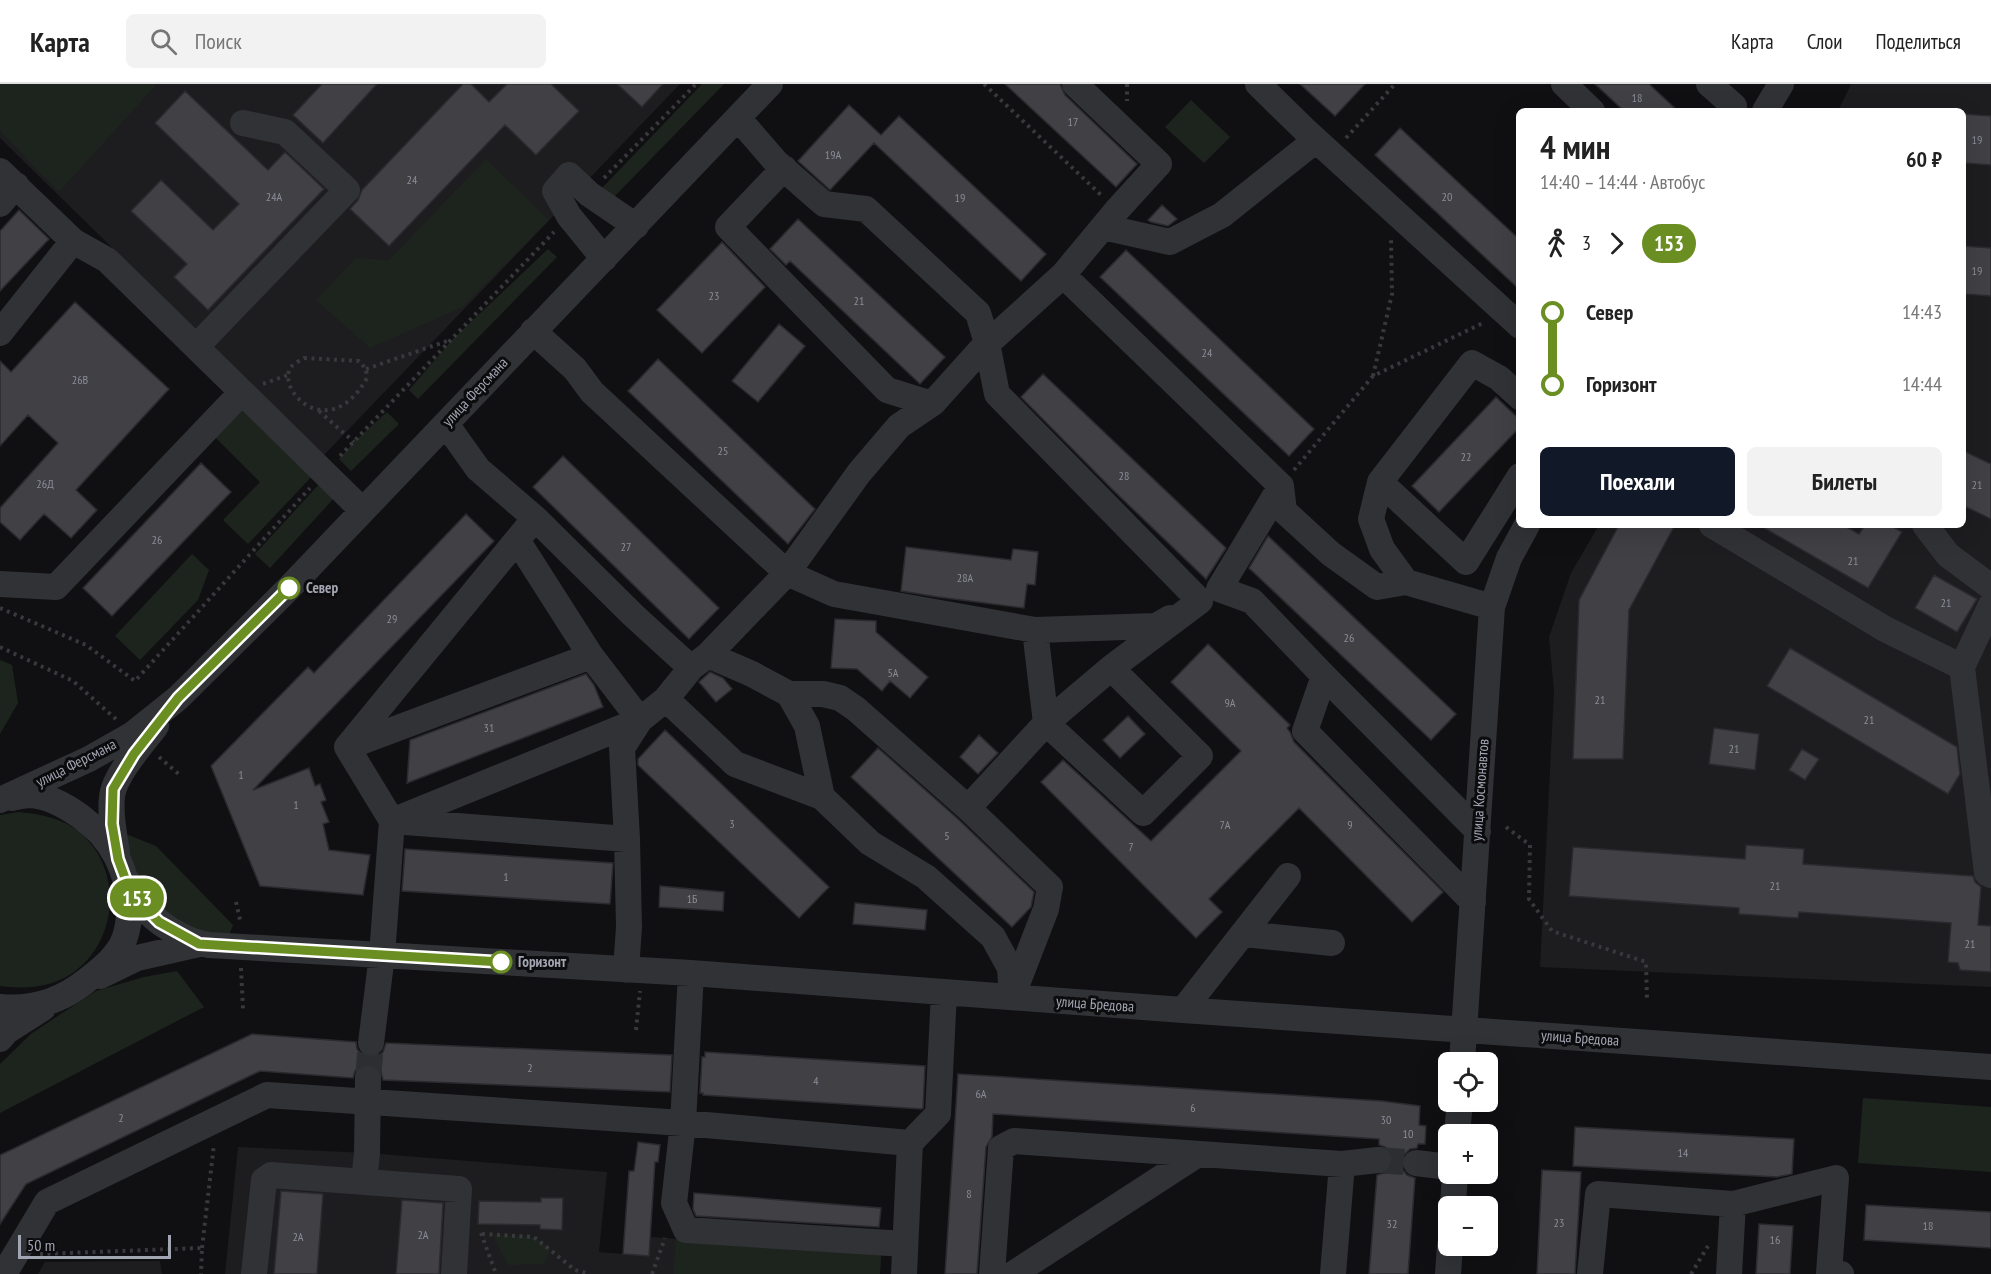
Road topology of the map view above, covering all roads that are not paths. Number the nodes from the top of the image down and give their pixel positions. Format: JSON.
{"nodes":[{"id":1,"x":770,"y":84,"type":"edge"},
{"id":2,"x":1076,"y":84,"type":"edge"},
{"id":3,"x":1258,"y":84,"type":"edge"},
{"id":4,"x":1564,"y":84,"type":"edge"},
{"id":5,"x":1709,"y":84,"type":"edge"},
{"id":6,"x":1781,"y":84,"type":"edge"},
{"id":7,"x":1589,"y":108,"type":"edge"},
{"id":8,"x":1737,"y":108,"type":"edge"},
{"id":9,"x":1767,"y":108,"type":"edge"},
{"id":10,"x":738,"y":118,"type":"junction"},
{"id":11,"x":243,"y":123,"type":"dead end"},
{"id":12,"x":1324,"y":147,"type":"junction"},
{"id":13,"x":784,"y":168,"type":"junction"},
{"id":14,"x":5,"y":187,"type":"edge"},
{"id":15,"x":1110,"y":219,"type":"junction"},
{"id":16,"x":636,"y":225,"type":"junction"},
{"id":17,"x":73,"y":241,"type":"junction"},
{"id":18,"x":604,"y":259,"type":"junction"},
{"id":19,"x":1063,"y":275,"type":"junction"},
{"id":20,"x":1512,"y":319,"type":"edge"},
{"id":21,"x":533,"y":331,"type":"junction"},
{"id":22,"x":0,"y":333,"type":"edge"},
{"id":23,"x":988,"y":343,"type":"junction"},
{"id":24,"x":196,"y":347,"type":"junction"},
{"id":25,"x":242,"y":392,"type":"junction"},
{"id":26,"x":1516,"y":393,"type":"edge"},
{"id":27,"x":933,"y":403,"type":"junction"},
{"id":28,"x":446,"y":424,"type":"junction"},
{"id":29,"x":1380,"y":482,"type":"junction"},
{"id":30,"x":1281,"y":486,"type":"junction"},
{"id":31,"x":1516,"y":487,"type":"edge"},
{"id":32,"x":362,"y":510,"type":"junction"},
{"id":33,"x":535,"y":518,"type":"junction"},
{"id":34,"x":1525,"y":528,"type":"edge"},
{"id":35,"x":1717,"y":528,"type":"edge"},
{"id":36,"x":1926,"y":528,"type":"edge"},
{"id":37,"x":517,"y":540,"type":"junction"},
{"id":38,"x":787,"y":573,"type":"junction"},
{"id":39,"x":1406,"y":582,"type":"junction"},
{"id":40,"x":0,"y":584,"type":"edge"},
{"id":41,"x":1991,"y":587,"type":"edge"},
{"id":42,"x":1210,"y":595,"type":"junction"},
{"id":43,"x":1991,"y":605,"type":"edge"},
{"id":44,"x":1492,"y":607,"type":"junction"},
{"id":45,"x":1035,"y":630,"type":"junction"},
{"id":46,"x":591,"y":656,"type":"junction"},
{"id":47,"x":699,"y":661,"type":"junction"},
{"id":48,"x":1962,"y":667,"type":"junction"},
{"id":49,"x":1111,"y":669,"type":"junction"},
{"id":50,"x":1324,"y":676,"type":"junction"},
{"id":51,"x":789,"y":694,"type":"junction"},
{"id":52,"x":178,"y":698,"type":"junction"},
{"id":53,"x":666,"y":699,"type":"junction"},
{"id":54,"x":639,"y":720,"type":"junction"},
{"id":55,"x":1046,"y":723,"type":"junction"},
{"id":56,"x":346,"y":747,"type":"junction"},
{"id":57,"x":822,"y":797,"type":"junction"},
{"id":58,"x":0,"y":801,"type":"edge"},
{"id":59,"x":968,"y":808,"type":"junction"},
{"id":60,"x":392,"y":821,"type":"junction"},
{"id":61,"x":1478,"y":831,"type":"junction"},
{"id":62,"x":627,"y":839,"type":"junction"},
{"id":63,"x":122,"y":868,"type":"junction"},
{"id":64,"x":1991,"y":875,"type":"edge"},
{"id":65,"x":1288,"y":876,"type":"dead end"},
{"id":66,"x":1473,"y":902,"type":"junction"},
{"id":67,"x":1244,"y":934,"type":"junction"},
{"id":68,"x":1332,"y":943,"type":"dead end"},
{"id":69,"x":199,"y":944,"type":"junction"},
{"id":70,"x":382,"y":955,"type":"junction"},
{"id":71,"x":626,"y":970,"type":"junction"},
{"id":72,"x":691,"y":973,"type":"junction"},
{"id":73,"x":74,"y":989,"type":"junction"},
{"id":74,"x":944,"y":992,"type":"junction"},
{"id":75,"x":1012,"y":998,"type":"junction"},
{"id":76,"x":0,"y":1007,"type":"edge"},
{"id":77,"x":1183,"y":1010,"type":"junction"},
{"id":78,"x":1464,"y":1030,"type":"junction"},
{"id":79,"x":0,"y":1039,"type":"edge"},
{"id":80,"x":371,"y":1043,"type":"tunnel mouth"},
{"id":81,"x":1463,"y":1052,"type":"edge"},
{"id":82,"x":1991,"y":1067,"type":"edge"},
{"id":83,"x":368,"y":1090,"type":"junction"},
{"id":84,"x":683,"y":1124,"type":"junction"},
{"id":85,"x":910,"y":1143,"type":"junction"},
{"id":86,"x":1198,"y":1154,"type":"junction"},
{"id":87,"x":1378,"y":1160,"type":"tunnel mouth"},
{"id":88,"x":1416,"y":1163,"type":"tunnel mouth"},
{"id":89,"x":1342,"y":1164,"type":"junction"},
{"id":90,"x":1438,"y":1166,"type":"edge"},
{"id":91,"x":364,"y":1181,"type":"junction"},
{"id":92,"x":1733,"y":1204,"type":"junction"},
{"id":93,"x":905,"y":1244,"type":"junction"},
{"id":94,"x":1449,"y":1256,"type":"edge"},
{"id":95,"x":6,"y":1258,"type":"edge"},
{"id":96,"x":254,"y":1274,"type":"edge"},
{"id":97,"x":454,"y":1274,"type":"edge"},
{"id":98,"x":904,"y":1274,"type":"edge"},
{"id":99,"x":992,"y":1274,"type":"edge"},
{"id":100,"x":1013,"y":1274,"type":"edge"},
{"id":101,"x":1333,"y":1274,"type":"edge"},
{"id":102,"x":1448,"y":1274,"type":"edge"},
{"id":103,"x":1590,"y":1274,"type":"edge"},
{"id":104,"x":1729,"y":1274,"type":"edge"},
{"id":105,"x":1841,"y":1274,"type":"edge"}],
"edges":[{"from":1,"to":10,"type":"street","name":"улица Ферсмана"},
{"from":2,"to":15,"type":"street"},
{"from":3,"to":12,"type":"street"},
{"from":4,"to":7,"type":"street"},
{"from":5,"to":8,"type":"street"},
{"from":6,"to":9,"type":"street"},
{"from":10,"to":13,"type":"street"},
{"from":10,"to":16,"type":"street","name":"улица Ферсмана"},
{"from":11,"to":24,"type":"street"},
{"from":12,"to":15,"type":"street"},
{"from":12,"to":20,"type":"street"},
{"from":13,"to":23,"type":"street"},
{"from":13,"to":27,"type":"street"},
{"from":14,"to":17,"type":"street"},
{"from":15,"to":19,"type":"street"},
{"from":16,"to":18,"type":"street","name":"улица Ферсмана"},
{"from":16,"to":18,"type":"street"},
{"from":17,"to":22,"type":"street"},
{"from":17,"to":24,"type":"street"},
{"from":18,"to":21,"type":"street","name":"улица Ферсмана"},
{"from":19,"to":23,"type":"street"},
{"from":19,"to":30,"type":"street"},
{"from":21,"to":28,"type":"street","name":"улица Ферсмана"},
{"from":21,"to":38,"type":"street"},
{"from":23,"to":27,"type":"street"},
{"from":23,"to":42,"type":"street"},
{"from":24,"to":25,"type":"street"},
{"from":25,"to":32,"type":"street"},
{"from":25,"to":40,"type":"street"},
{"from":26,"to":29,"type":"street"},
{"from":27,"to":38,"type":"street"},
{"from":28,"to":32,"type":"street","name":"улица Ферсмана"},
{"from":28,"to":33,"type":"street"},
{"from":29,"to":31,"type":"street"},
{"from":29,"to":39,"type":"street"},
{"from":30,"to":39,"type":"street"},
{"from":30,"to":42,"type":"street"},
{"from":32,"to":52,"type":"street","name":"улица Ферсмана"},
{"from":33,"to":37,"type":"street"},
{"from":33,"to":47,"type":"street"},
{"from":34,"to":44,"type":"street","name":"улица Космонавтов"},
{"from":35,"to":48,"type":"street"},
{"from":36,"to":41,"type":"street"},
{"from":37,"to":46,"type":"street"},
{"from":37,"to":56,"type":"street"},
{"from":38,"to":45,"type":"street"},
{"from":38,"to":47,"type":"street"},
{"from":39,"to":44,"type":"street"},
{"from":42,"to":45,"type":"street"},
{"from":42,"to":49,"type":"street"},
{"from":42,"to":50,"type":"street"},
{"from":43,"to":48,"type":"street"},
{"from":44,"to":61,"type":"street","name":"улица Космонавтов"},
{"from":45,"to":55,"type":"street"},
{"from":46,"to":54,"type":"street"},
{"from":46,"to":56,"type":"street"},
{"from":47,"to":51,"type":"street"},
{"from":47,"to":53,"type":"street"},
{"from":48,"to":64,"type":"street"},
{"from":49,"to":55,"type":"street"},
{"from":49,"to":55,"type":"street"},
{"from":50,"to":61,"type":"street"},
{"from":50,"to":66,"type":"street"},
{"from":51,"to":57,"type":"street"},
{"from":51,"to":59,"type":"street"},
{"from":52,"to":58,"type":"street","name":"улица Ферсмана"},
{"from":52,"to":63,"type":"street","name":"улица Ферсмана"},
{"from":53,"to":54,"type":"street"},
{"from":53,"to":57,"type":"street"},
{"from":54,"to":60,"type":"street"},
{"from":54,"to":62,"type":"street"},
{"from":55,"to":59,"type":"street"},
{"from":56,"to":60,"type":"street"},
{"from":57,"to":75,"type":"street"},
{"from":58,"to":63,"type":"street"},
{"from":59,"to":75,"type":"street"},
{"from":60,"to":62,"type":"street"},
{"from":60,"to":70,"type":"street"},
{"from":61,"to":66,"type":"street","name":"улица Космонавтов"},
{"from":62,"to":71,"type":"street"},
{"from":63,"to":69,"type":"street"},
{"from":63,"to":73,"type":"street","name":"улица Ферсмана"},
{"from":65,"to":67,"type":"street"},
{"from":66,"to":78,"type":"street","name":"улица Космонавтов"},
{"from":67,"to":68,"type":"street"},
{"from":67,"to":77,"type":"street"},
{"from":69,"to":70,"type":"street","name":"улица Бредова"},
{"from":69,"to":73,"type":"street"},
{"from":70,"to":71,"type":"street","name":"улица Бредова"},
{"from":70,"to":80,"type":"street"},
{"from":71,"to":72,"type":"street","name":"улица Бредова"},
{"from":72,"to":74,"type":"street","name":"улица Бредова"},
{"from":72,"to":84,"type":"street"},
{"from":73,"to":76,"type":"street"},
{"from":73,"to":79,"type":"street"},
{"from":74,"to":75,"type":"street","name":"улица Бредова"},
{"from":74,"to":85,"type":"street"},
{"from":75,"to":77,"type":"street","name":"улица Бредова"},
{"from":77,"to":78,"type":"street","name":"улица Бредова"},
{"from":78,"to":81,"type":"street","name":"улица Космонавтов"},
{"from":78,"to":82,"type":"street","name":"улица Бредова"},
{"from":83,"to":84,"type":"street"},
{"from":83,"to":91,"type":"street"},
{"from":83,"to":95,"type":"street"},
{"from":84,"to":85,"type":"street"},
{"from":84,"to":93,"type":"street"},
{"from":85,"to":93,"type":"street"},
{"from":86,"to":89,"type":"street"},
{"from":86,"to":99,"type":"street"},
{"from":86,"to":100,"type":"street"},
{"from":87,"to":89,"type":"street"},
{"from":88,"to":90,"type":"street"},
{"from":89,"to":101,"type":"street"},
{"from":91,"to":96,"type":"street"},
{"from":91,"to":97,"type":"street"},
{"from":92,"to":103,"type":"street"},
{"from":92,"to":104,"type":"street"},
{"from":92,"to":105,"type":"street"},
{"from":93,"to":98,"type":"street"},
{"from":94,"to":102,"type":"street"}]}
